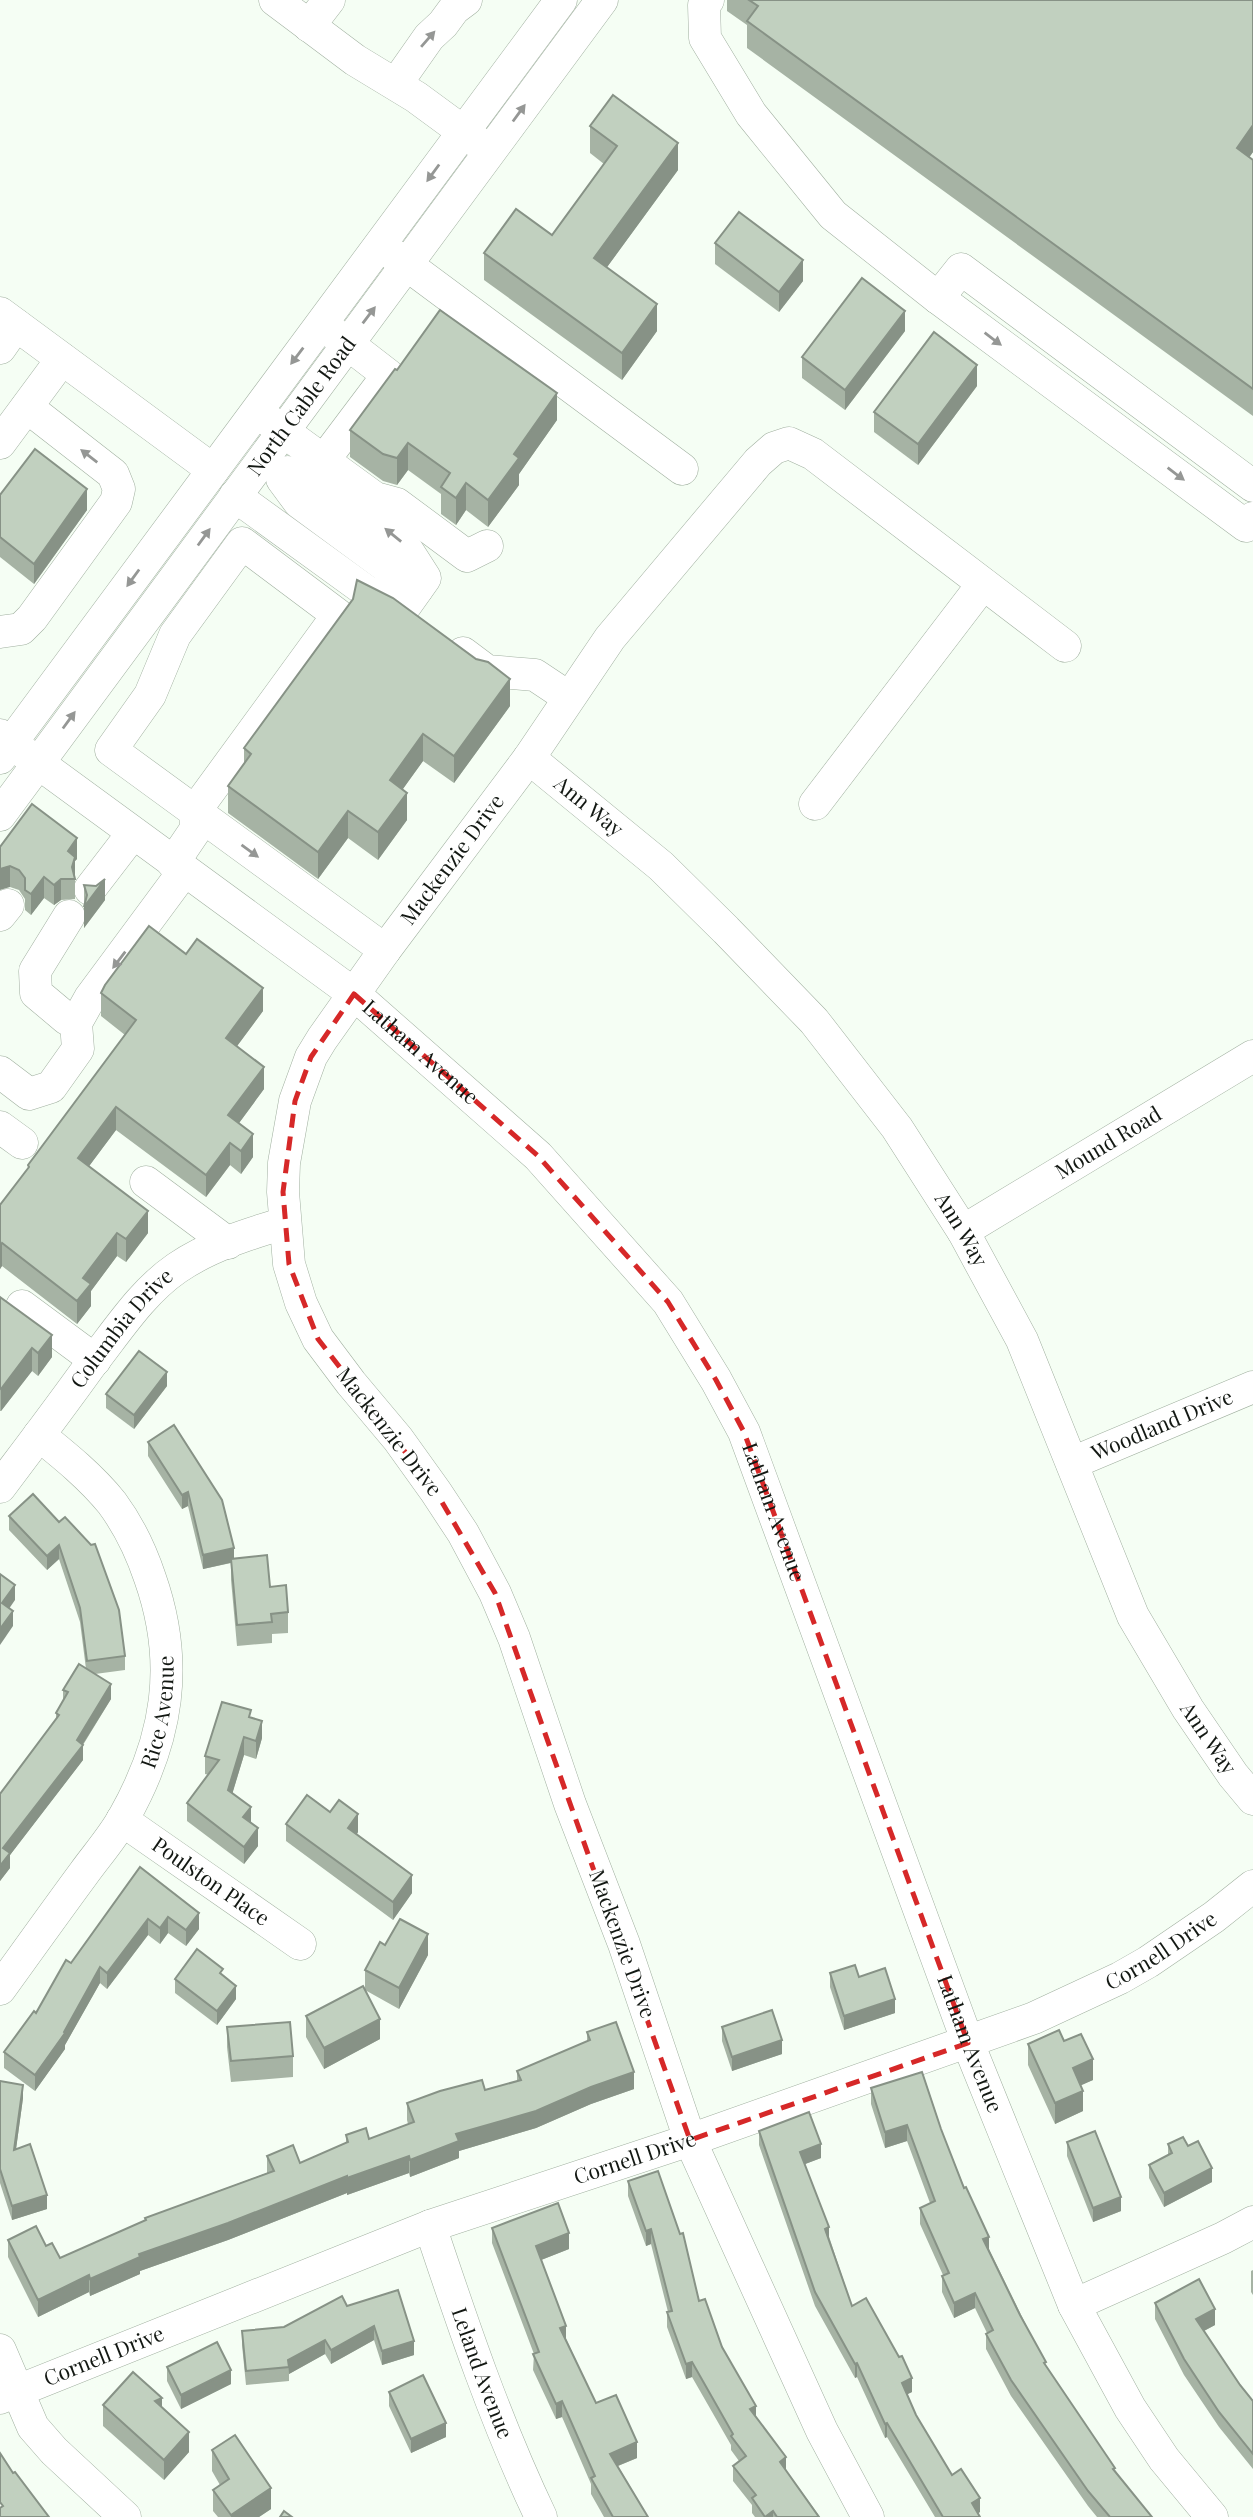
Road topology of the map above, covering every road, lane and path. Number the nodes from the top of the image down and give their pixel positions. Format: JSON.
{"nodes":[{"id":1,"x":275,"y":0,"type":"edge"},
{"id":2,"x":329,"y":0,"type":"edge"},
{"id":3,"x":466,"y":0,"type":"edge"},
{"id":4,"x":561,"y":0,"type":"edge"},
{"id":5,"x":602,"y":0,"type":"edge"},
{"id":6,"x":708,"y":0,"type":"edge"},
{"id":7,"x":309,"y":26,"type":"junction"},
{"id":8,"x":396,"y":84,"type":"junction"},
{"id":9,"x":464,"y":132,"type":"junction"},
{"id":10,"x":490,"y":152,"type":"junction"},
{"id":11,"x":380,"y":245,"type":"junction"},
{"id":12,"x":406,"y":264,"type":"junction"},
{"id":13,"x":938,"y":298,"type":"junction"},
{"id":14,"x":321,"y":324,"type":"junction"},
{"id":15,"x":5,"y":328,"type":"edge"},
{"id":16,"x":348,"y":344,"type":"junction"},
{"id":17,"x":62,"y":359,"type":"junction"},
{"id":18,"x":27,"y":407,"type":"junction"},
{"id":19,"x":247,"y":423,"type":"junction"},
{"id":20,"x":0,"y":443,"type":"edge"},
{"id":21,"x":280,"y":459,"type":"junction"},
{"id":22,"x":324,"y":460,"type":"junction"},
{"id":23,"x":682,"y":469,"type":"dead end"},
{"id":24,"x":213,"y":470,"type":"junction"},
{"id":25,"x":117,"y":482,"type":"junction"},
{"id":26,"x":1253,"y":486,"type":"edge"},
{"id":27,"x":246,"y":504,"type":"junction"},
{"id":28,"x":1253,"y":518,"type":"edge"},
{"id":29,"x":487,"y":547,"type":"dead end"},
{"id":30,"x":983,"y":584,"type":"junction"},
{"id":31,"x":420,"y":614,"type":"junction"},
{"id":32,"x":147,"y":615,"type":"junction"},
{"id":33,"x":0,"y":617,"type":"edge"},
{"id":34,"x":0,"y":632,"type":"edge"},
{"id":35,"x":175,"y":635,"type":"junction"},
{"id":36,"x":1065,"y":646,"type":"dead end"},
{"id":37,"x":568,"y":697,"type":"junction"},
{"id":38,"x":4,"y":745,"type":"edge"},
{"id":39,"x":528,"y":758,"type":"junction"},
{"id":40,"x":37,"y":764,"type":"junction"},
{"id":41,"x":815,"y":804,"type":"dead end"},
{"id":42,"x":195,"y":811,"type":"junction"},
{"id":43,"x":0,"y":815,"type":"edge"},
{"id":44,"x":133,"y":833,"type":"junction"},
{"id":45,"x":178,"y":867,"type":"junction"},
{"id":46,"x":90,"y":889,"type":"edge"},
{"id":47,"x":69,"y":916,"type":"dead end"},
{"id":48,"x":385,"y":950,"type":"junction"},
{"id":49,"x":354,"y":994,"type":"junction"},
{"id":50,"x":83,"y":1010,"type":"junction"},
{"id":51,"x":1253,"y":1056,"type":"edge"},
{"id":52,"x":0,"y":1072,"type":"edge"},
{"id":53,"x":146,"y":1182,"type":"dead end"},
{"id":54,"x":285,"y":1223,"type":"junction"},
{"id":55,"x":963,"y":1231,"type":"junction"},
{"id":56,"x":228,"y":1243,"type":"junction"},
{"id":57,"x":22,"y":1306,"type":"dead end"},
{"id":58,"x":95,"y":1360,"type":"junction"},
{"id":59,"x":1253,"y":1387,"type":"edge"},
{"id":60,"x":39,"y":1435,"type":"junction"},
{"id":61,"x":1072,"y":1463,"type":"junction"},
{"id":62,"x":0,"y":1487,"type":"edge"},
{"id":63,"x":1253,"y":1799,"type":"edge"},
{"id":64,"x":122,"y":1820,"type":"junction"},
{"id":65,"x":1253,"y":1886,"type":"edge"},
{"id":66,"x":300,"y":1944,"type":"dead end"},
{"id":67,"x":0,"y":1989,"type":"edge"},
{"id":68,"x":968,"y":2043,"type":"junction"},
{"id":69,"x":690,"y":2140,"type":"junction"},
{"id":70,"x":1253,"y":2222,"type":"edge"},
{"id":71,"x":430,"y":2226,"type":"junction"},
{"id":72,"x":1074,"y":2305,"type":"junction"},
{"id":73,"x":0,"y":2350,"type":"edge"},
{"id":74,"x":8,"y":2394,"type":"edge"},
{"id":75,"x":125,"y":2517,"type":"edge"},
{"id":76,"x":541,"y":2517,"type":"edge"},
{"id":77,"x":868,"y":2517,"type":"edge"},
{"id":78,"x":1212,"y":2517,"type":"edge"}],
"edges":[{"from":1,"to":7,"type":"street"},
{"from":2,"to":7,"type":"street"},
{"from":8,"to":3,"type":"street","one_way":true},
{"from":4,"to":9,"type":"street","name":"North Cable Road"},
{"from":10,"to":5,"type":"street","name":"North Cable Road","one_way":true},
{"from":6,"to":13,"type":"street"},
{"from":7,"to":8,"type":"street"},
{"from":8,"to":9,"type":"street"},
{"from":9,"to":10,"type":"street"},
{"from":9,"to":11,"type":"street","name":"North Cable Road","one_way":true},
{"from":10,"to":12,"type":"street","name":"North Cable Road"},
{"from":11,"to":12,"type":"street"},
{"from":11,"to":14,"type":"street","name":"North Cable Road"},
{"from":16,"to":12,"type":"street","name":"North Cable Road","one_way":true},
{"from":12,"to":23,"type":"street"},
{"from":13,"to":26,"type":"street"},
{"from":13,"to":28,"type":"street","one_way":true},
{"from":14,"to":16,"type":"street"},
{"from":14,"to":19,"type":"street","name":"North Cable Road","one_way":true},
{"from":15,"to":17,"type":"street"},
{"from":16,"to":21,"type":"street","name":"North Cable Road"},
{"from":16,"to":22,"type":"street"},
{"from":17,"to":18,"type":"street"},
{"from":17,"to":24,"type":"street"},
{"from":18,"to":20,"type":"street"},
{"from":25,"to":18,"type":"street","one_way":true},
{"from":19,"to":21,"type":"street"},
{"from":19,"to":24,"type":"street","name":"North Cable Road"},
{"from":21,"to":22,"type":"street"},
{"from":21,"to":27,"type":"street","name":"North Cable Road"},
{"from":31,"to":21,"type":"street","one_way":true},
{"from":22,"to":29,"type":"street"},
{"from":24,"to":38,"type":"street","name":"North Cable Road","one_way":true},
{"from":25,"to":33,"type":"street"},
{"from":25,"to":34,"type":"street"},
{"from":27,"to":31,"type":"street"},
{"from":32,"to":27,"type":"street","name":"North Cable Road","one_way":true},
{"from":30,"to":36,"type":"street"},
{"from":30,"to":37,"type":"street","name":"Mackenzie Drive"},
{"from":30,"to":41,"type":"street"},
{"from":31,"to":37,"type":"street"},
{"from":32,"to":35,"type":"street"},
{"from":40,"to":32,"type":"street","name":"North Cable Road","one_way":true},
{"from":35,"to":42,"type":"street"},
{"from":35,"to":42,"type":"street"},
{"from":37,"to":39,"type":"street","name":"Mackenzie Drive"},
{"from":38,"to":40,"type":"street","name":"Latham Avenue"},
{"from":39,"to":48,"type":"street","name":"Mackenzie Drive"},
{"from":39,"to":55,"type":"street","name":"Ann Way"},
{"from":40,"to":43,"type":"street","name":"North Cable Road"},
{"from":40,"to":44,"type":"street","name":"Latham Avenue"},
{"from":42,"to":45,"type":"street"},
{"from":42,"to":48,"type":"street","one_way":true},
{"from":44,"to":45,"type":"street","name":"Latham Avenue"},
{"from":44,"to":46,"type":"street"},
{"from":45,"to":49,"type":"street","name":"Latham Avenue"},
{"from":45,"to":50,"type":"street","one_way":true},
{"from":47,"to":50,"type":"street"},
{"from":48,"to":49,"type":"street","name":"Mackenzie Drive"},
{"from":49,"to":54,"type":"street","name":"Mackenzie Drive"},
{"from":49,"to":68,"type":"street","name":"Latham Avenue"},
{"from":50,"to":52,"type":"street"},
{"from":51,"to":55,"type":"street","name":"Mound Road"},
{"from":53,"to":56,"type":"street"},
{"from":54,"to":56,"type":"street","name":"Columbia Drive"},
{"from":54,"to":69,"type":"street","name":"Mackenzie Drive"},
{"from":55,"to":61,"type":"street","name":"Ann Way"},
{"from":56,"to":58,"type":"street","name":"Columbia Drive"},
{"from":57,"to":58,"type":"street"},
{"from":58,"to":60,"type":"street","name":"Columbia Drive"},
{"from":59,"to":61,"type":"street","name":"Woodland Drive"},
{"from":60,"to":62,"type":"street","name":"Columbia Drive"},
{"from":60,"to":64,"type":"street","name":"Rice Avenue"},
{"from":61,"to":63,"type":"street","name":"Ann Way"},
{"from":64,"to":66,"type":"street","name":"Poulston Place"},
{"from":64,"to":67,"type":"street","name":"Rice Avenue"},
{"from":65,"to":68,"type":"street","name":"Cornell Drive"},
{"from":68,"to":69,"type":"street","name":"Cornell Drive"},
{"from":68,"to":72,"type":"street","name":"Latham Avenue"},
{"from":69,"to":71,"type":"street","name":"Cornell Drive"},
{"from":69,"to":77,"type":"street","name":"Mackenzie Drive"},
{"from":70,"to":72,"type":"street"},
{"from":71,"to":74,"type":"street","name":"Cornell Drive"},
{"from":71,"to":76,"type":"street","name":"Leland Avenue"},
{"from":72,"to":78,"type":"street","name":"Latham Avenue"},
{"from":73,"to":74,"type":"street"},
{"from":74,"to":75,"type":"street"}]}
